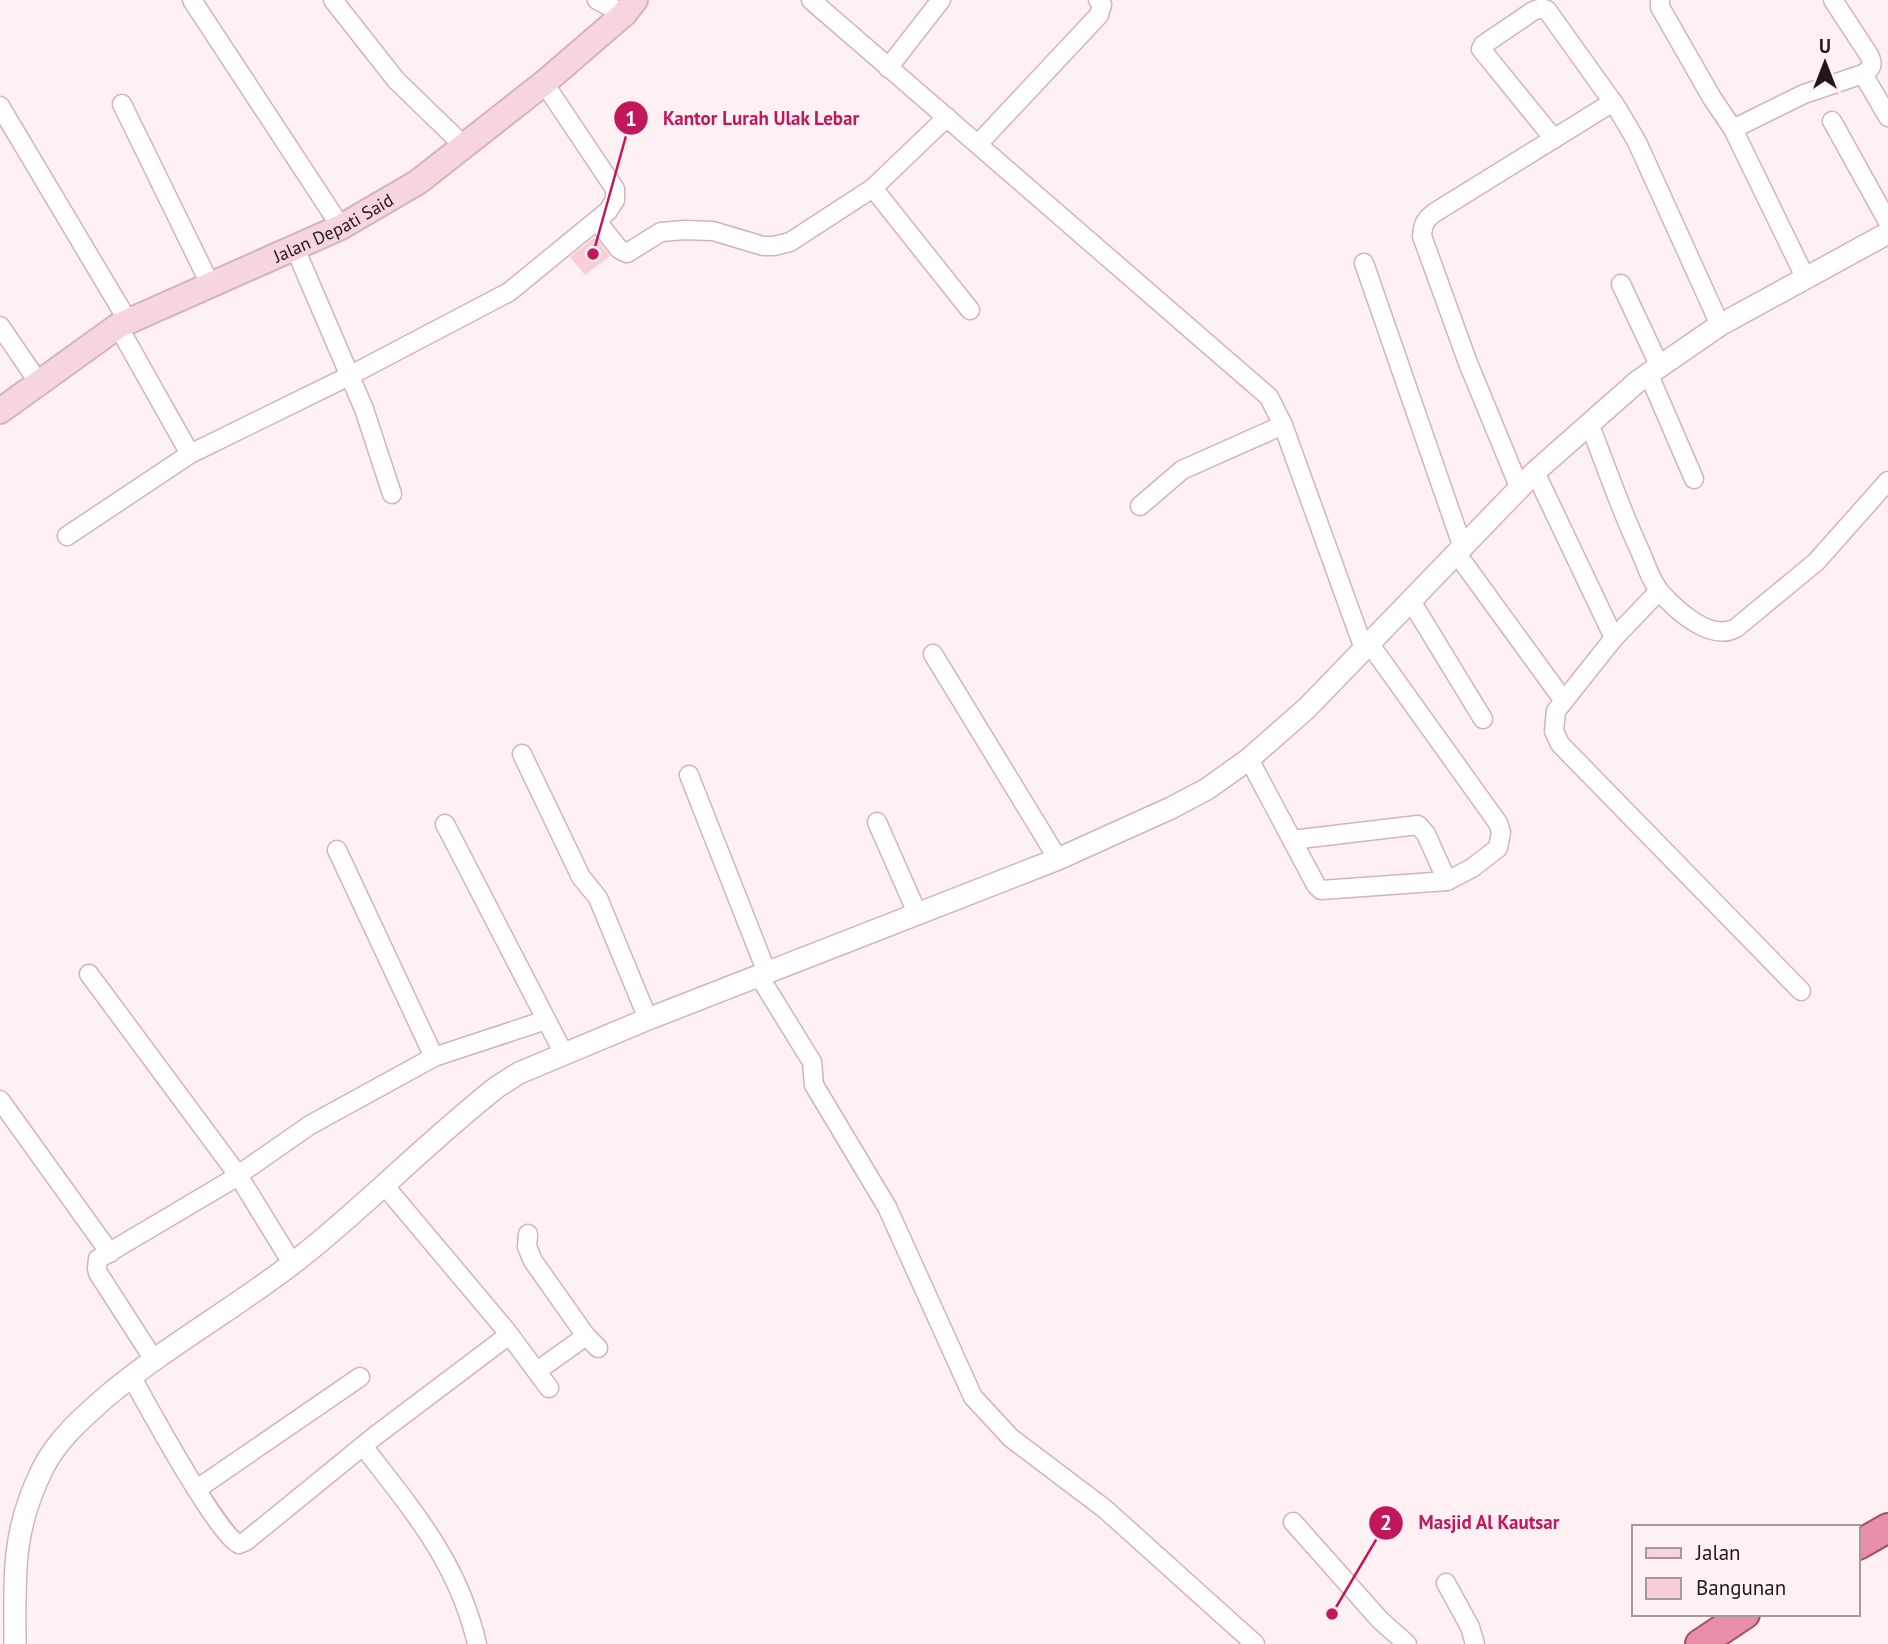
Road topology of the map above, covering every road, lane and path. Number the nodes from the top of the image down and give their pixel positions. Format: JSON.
{"nodes":[{"id":1,"x":192,"y":0,"type":"edge"},
{"id":2,"x":333,"y":0,"type":"edge"},
{"id":3,"x":597,"y":0,"type":"edge"},
{"id":4,"x":811,"y":0,"type":"edge"},
{"id":5,"x":941,"y":0,"type":"edge"},
{"id":6,"x":1098,"y":0,"type":"edge"},
{"id":7,"x":1660,"y":0,"type":"edge"},
{"id":8,"x":1833,"y":0,"type":"edge"},
{"id":9,"x":630,"y":7,"type":"edge"},
{"id":10,"x":888,"y":68,"type":"junction"},
{"id":11,"x":1863,"y":74,"type":"junction"},
{"id":12,"x":544,"y":83,"type":"junction"},
{"id":13,"x":1613,"y":102,"type":"junction"},
{"id":14,"x":122,"y":104,"type":"dead end"},
{"id":15,"x":0,"y":106,"type":"edge"},
{"id":16,"x":947,"y":117,"type":"junction"},
{"id":17,"x":1888,"y":117,"type":"edge"},
{"id":18,"x":1832,"y":121,"type":"dead end"},
{"id":19,"x":1733,"y":129,"type":"junction"},
{"id":20,"x":1554,"y":139,"type":"junction"},
{"id":21,"x":979,"y":143,"type":"junction"},
{"id":22,"x":464,"y":146,"type":"junction"},
{"id":23,"x":873,"y":188,"type":"junction"},
{"id":24,"x":597,"y":221,"type":"junction"},
{"id":25,"x":1888,"y":222,"type":"edge"},
{"id":26,"x":341,"y":226,"type":"junction"},
{"id":27,"x":1888,"y":233,"type":"edge"},
{"id":28,"x":294,"y":246,"type":"junction"},
{"id":29,"x":1364,"y":263,"type":"dead end"},
{"id":30,"x":1805,"y":277,"type":"junction"},
{"id":31,"x":210,"y":284,"type":"junction"},
{"id":32,"x":1620,"y":284,"type":"dead end"},
{"id":33,"x":970,"y":310,"type":"dead end"},
{"id":34,"x":123,"y":323,"type":"junction"},
{"id":35,"x":1720,"y":325,"type":"junction"},
{"id":36,"x":0,"y":326,"type":"edge"},
{"id":37,"x":1654,"y":371,"type":"junction"},
{"id":38,"x":349,"y":376,"type":"junction"},
{"id":39,"x":39,"y":383,"type":"junction"},
{"id":40,"x":0,"y":411,"type":"edge"},
{"id":41,"x":1589,"y":423,"type":"junction"},
{"id":42,"x":1283,"y":425,"type":"junction"},
{"id":43,"x":190,"y":454,"type":"junction"},
{"id":44,"x":1535,"y":472,"type":"junction"},
{"id":45,"x":1694,"y":480,"type":"dead end"},
{"id":46,"x":1888,"y":481,"type":"edge"},
{"id":47,"x":1520,"y":489,"type":"junction"},
{"id":48,"x":392,"y":494,"type":"dead end"},
{"id":49,"x":1140,"y":506,"type":"dead end"},
{"id":50,"x":67,"y":536,"type":"dead end"},
{"id":51,"x":1460,"y":551,"type":"junction"},
{"id":52,"x":1659,"y":591,"type":"junction"},
{"id":53,"x":1411,"y":601,"type":"junction"},
{"id":54,"x":1614,"y":638,"type":"junction"},
{"id":55,"x":1366,"y":646,"type":"junction"},
{"id":56,"x":933,"y":654,"type":"dead end"},
{"id":57,"x":1564,"y":701,"type":"junction"},
{"id":58,"x":1483,"y":719,"type":"dead end"},
{"id":59,"x":522,"y":754,"type":"dead end"},
{"id":60,"x":1249,"y":759,"type":"junction"},
{"id":61,"x":689,"y":775,"type":"dead end"},
{"id":62,"x":877,"y":822,"type":"dead end"},
{"id":63,"x":445,"y":824,"type":"dead end"},
{"id":64,"x":1292,"y":840,"type":"junction"},
{"id":65,"x":337,"y":850,"type":"dead end"},
{"id":66,"x":1058,"y":859,"type":"junction"},
{"id":67,"x":1447,"y":881,"type":"junction"},
{"id":68,"x":918,"y":915,"type":"junction"},
{"id":69,"x":89,"y":974,"type":"dead end"},
{"id":70,"x":763,"y":974,"type":"junction"},
{"id":71,"x":1801,"y":991,"type":"dead end"},
{"id":72,"x":648,"y":1018,"type":"junction"},
{"id":73,"x":546,"y":1020,"type":"junction"},
{"id":74,"x":564,"y":1054,"type":"junction"},
{"id":75,"x":434,"y":1057,"type":"junction"},
{"id":76,"x":0,"y":1100,"type":"edge"},
{"id":77,"x":238,"y":1175,"type":"junction"},
{"id":78,"x":384,"y":1185,"type":"junction"},
{"id":79,"x":528,"y":1234,"type":"dead end"},
{"id":80,"x":110,"y":1252,"type":"junction"},
{"id":81,"x":292,"y":1263,"type":"junction"},
{"id":82,"x":509,"y":1335,"type":"junction"},
{"id":83,"x":153,"y":1360,"type":"junction"},
{"id":84,"x":537,"y":1371,"type":"junction"},
{"id":85,"x":131,"y":1376,"type":"junction"},
{"id":86,"x":360,"y":1377,"type":"dead end"},
{"id":87,"x":549,"y":1388,"type":"dead end"},
{"id":88,"x":363,"y":1446,"type":"junction"},
{"id":89,"x":197,"y":1489,"type":"junction"},
{"id":90,"x":1293,"y":1522,"type":"dead end"},
{"id":91,"x":1888,"y":1528,"type":"edge"},
{"id":92,"x":1860,"y":1544,"type":"edge"},
{"id":93,"x":1446,"y":1583,"type":"dead end"},
{"id":94,"x":1742,"y":1616,"type":"edge"},
{"id":95,"x":1703,"y":1643,"type":"edge"},
{"id":96,"x":15,"y":1644,"type":"edge"},
{"id":97,"x":477,"y":1644,"type":"edge"},
{"id":98,"x":1255,"y":1644,"type":"edge"},
{"id":99,"x":1407,"y":1644,"type":"edge"},
{"id":100,"x":1475,"y":1644,"type":"edge"}],
"edges":[{"from":1,"to":26,"type":"street"},
{"from":2,"to":22,"type":"street"},
{"from":3,"to":9,"type":"street"},
{"from":4,"to":10,"type":"street"},
{"from":5,"to":10,"type":"street"},
{"from":6,"to":21,"type":"street"},
{"from":7,"to":19,"type":"street"},
{"from":8,"to":11,"type":"street"},
{"from":9,"to":12,"type":"main road","name":"Jalan Depati Said"},
{"from":10,"to":16,"type":"street"},
{"from":11,"to":17,"type":"street"},
{"from":11,"to":19,"type":"street"},
{"from":12,"to":22,"type":"main road","name":"Jalan Depati Said"},
{"from":12,"to":24,"type":"street"},
{"from":13,"to":20,"type":"street"},
{"from":13,"to":20,"type":"street"},
{"from":13,"to":35,"type":"street"},
{"from":14,"to":31,"type":"street"},
{"from":15,"to":34,"type":"street"},
{"from":16,"to":21,"type":"street"},
{"from":16,"to":23,"type":"street"},
{"from":18,"to":25,"type":"street"},
{"from":19,"to":30,"type":"street"},
{"from":20,"to":47,"type":"street"},
{"from":21,"to":42,"type":"street"},
{"from":22,"to":26,"type":"main road","name":"Jalan Depati Said"},
{"from":23,"to":24,"type":"street"},
{"from":23,"to":33,"type":"street"},
{"from":24,"to":38,"type":"street"},
{"from":26,"to":28,"type":"main road","name":"Jalan Depati Said"},
{"from":27,"to":30,"type":"street"},
{"from":28,"to":31,"type":"main road","name":"Jalan Depati Said"},
{"from":28,"to":38,"type":"street"},
{"from":29,"to":51,"type":"street"},
{"from":30,"to":35,"type":"street"},
{"from":31,"to":34,"type":"main road","name":"Jalan Depati Said"},
{"from":32,"to":37,"type":"street"},
{"from":34,"to":39,"type":"main road","name":"Jalan Depati Said"},
{"from":34,"to":43,"type":"street"},
{"from":35,"to":37,"type":"street"},
{"from":36,"to":39,"type":"street"},
{"from":37,"to":41,"type":"street"},
{"from":37,"to":45,"type":"street"},
{"from":38,"to":43,"type":"street"},
{"from":38,"to":48,"type":"street"},
{"from":39,"to":40,"type":"main road","name":"Jalan Depati Said"},
{"from":41,"to":44,"type":"street"},
{"from":41,"to":52,"type":"street"},
{"from":42,"to":49,"type":"street"},
{"from":42,"to":55,"type":"street"},
{"from":43,"to":50,"type":"street"},
{"from":44,"to":47,"type":"street"},
{"from":44,"to":54,"type":"street"},
{"from":46,"to":52,"type":"street"},
{"from":47,"to":51,"type":"street"},
{"from":51,"to":53,"type":"street"},
{"from":51,"to":57,"type":"street"},
{"from":52,"to":54,"type":"street"},
{"from":53,"to":55,"type":"street"},
{"from":53,"to":58,"type":"street"},
{"from":54,"to":57,"type":"street"},
{"from":55,"to":60,"type":"street"},
{"from":55,"to":67,"type":"street"},
{"from":56,"to":66,"type":"street"},
{"from":57,"to":71,"type":"street"},
{"from":59,"to":72,"type":"street"},
{"from":60,"to":64,"type":"street"},
{"from":60,"to":66,"type":"street"},
{"from":61,"to":70,"type":"street"},
{"from":62,"to":68,"type":"street"},
{"from":63,"to":73,"type":"street"},
{"from":64,"to":67,"type":"street"},
{"from":64,"to":67,"type":"street"},
{"from":65,"to":75,"type":"street"},
{"from":66,"to":68,"type":"street"},
{"from":68,"to":70,"type":"street"},
{"from":69,"to":77,"type":"street"},
{"from":70,"to":72,"type":"street"},
{"from":70,"to":98,"type":"street"},
{"from":72,"to":74,"type":"street"},
{"from":73,"to":74,"type":"street"},
{"from":73,"to":75,"type":"street"},
{"from":74,"to":78,"type":"street"},
{"from":75,"to":77,"type":"street"},
{"from":76,"to":80,"type":"street"},
{"from":77,"to":80,"type":"street"},
{"from":77,"to":81,"type":"street"},
{"from":78,"to":81,"type":"street"},
{"from":78,"to":82,"type":"street"},
{"from":79,"to":84,"type":"street"},
{"from":80,"to":83,"type":"street"},
{"from":81,"to":83,"type":"street"},
{"from":82,"to":84,"type":"street"},
{"from":82,"to":88,"type":"street"},
{"from":83,"to":85,"type":"street"},
{"from":84,"to":87,"type":"street"},
{"from":85,"to":89,"type":"street"},
{"from":85,"to":96,"type":"street"},
{"from":86,"to":89,"type":"street"},
{"from":88,"to":89,"type":"street"},
{"from":88,"to":97,"type":"street"},
{"from":90,"to":99,"type":"street"},
{"from":91,"to":92,"type":"highway"},
{"from":93,"to":100,"type":"street"},
{"from":94,"to":95,"type":"highway"}]}
